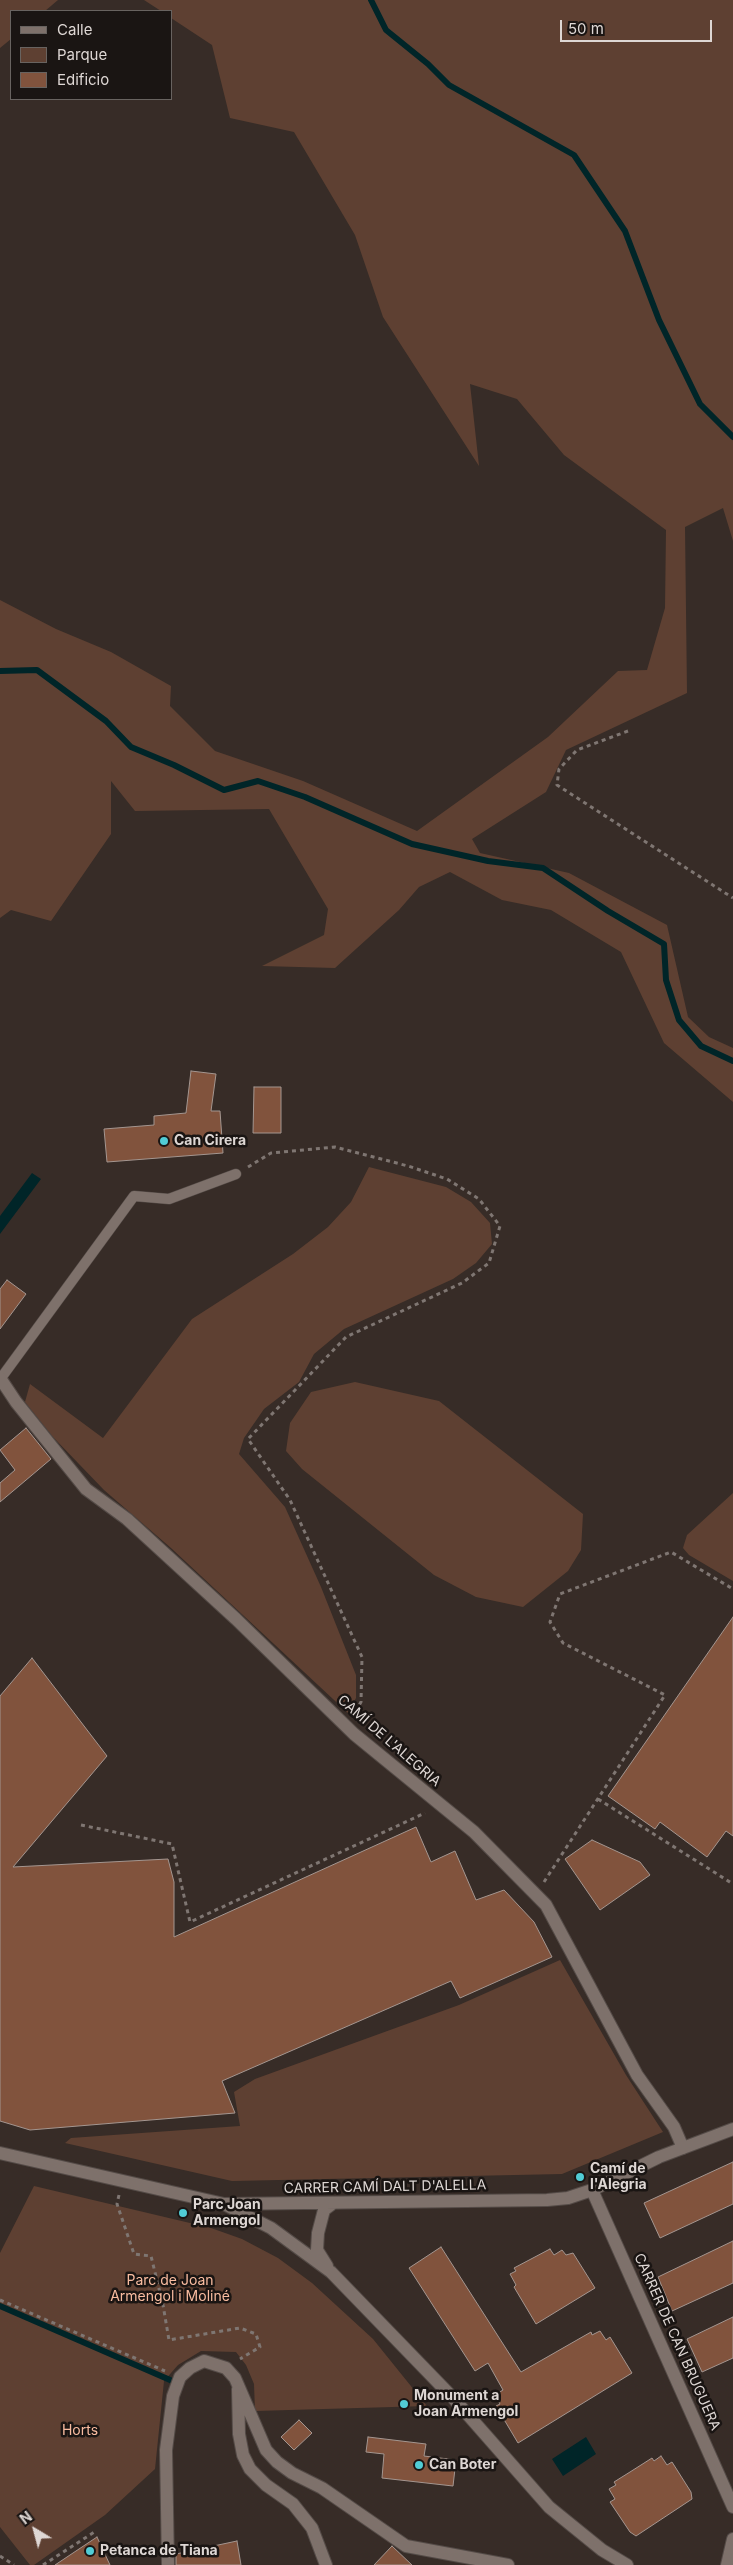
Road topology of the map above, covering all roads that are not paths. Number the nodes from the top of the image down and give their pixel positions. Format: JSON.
{"nodes":[{"id":1,"x":236,"y":1174,"type":"road end"},
{"id":2,"x":1,"y":1378,"type":"edge"},
{"id":3,"x":733,"y":2129,"type":"edge"},
{"id":4,"x":683,"y":2148,"type":"junction"},
{"id":5,"x":0,"y":2153,"type":"edge"},
{"id":6,"x":592,"y":2190,"type":"junction"},
{"id":7,"x":224,"y":2204,"type":"junction"},
{"id":8,"x":332,"y":2204,"type":"junction"},
{"id":9,"x":331,"y":2272,"type":"junction"},
{"id":10,"x":238,"y":2384,"type":"junction"},
{"id":11,"x":733,"y":2506,"type":"edge"},
{"id":12,"x":733,"y":2539,"type":"edge"},
{"id":13,"x":168,"y":2565,"type":"edge"},
{"id":14,"x":326,"y":2565,"type":"edge"},
{"id":15,"x":508,"y":2565,"type":"edge"},
{"id":16,"x":627,"y":2565,"type":"edge"},
{"id":17,"x":727,"y":2565,"type":"edge"}],
"edges":[{"from":1,"to":2,"type":"lane"},
{"from":2,"to":4,"type":"street","name":"CAMÍ DE L'ALEGRIA"},
{"from":3,"to":4,"type":"street","name":"CARRER CAMÍ DALT D'ALELLA"},
{"from":4,"to":6,"type":"street","name":"CARRER CAMÍ DALT D'ALELLA"},
{"from":5,"to":7,"type":"street","name":"CARRER CAMÍ DALT D'ALELLA"},
{"from":6,"to":8,"type":"street","name":"CARRER CAMÍ DALT D'ALELLA"},
{"from":6,"to":11,"type":"street","name":"CARRER DE CAN BRUGUERA"},
{"from":7,"to":8,"type":"street","name":"CARRER CAMÍ DALT D'ALELLA"},
{"from":7,"to":9,"type":"street"},
{"from":8,"to":9,"type":"street"},
{"from":9,"to":16,"type":"street"},
{"from":10,"to":13,"type":"street"},
{"from":10,"to":14,"type":"street"},
{"from":10,"to":15,"type":"street"},
{"from":12,"to":17,"type":"street"}]}
